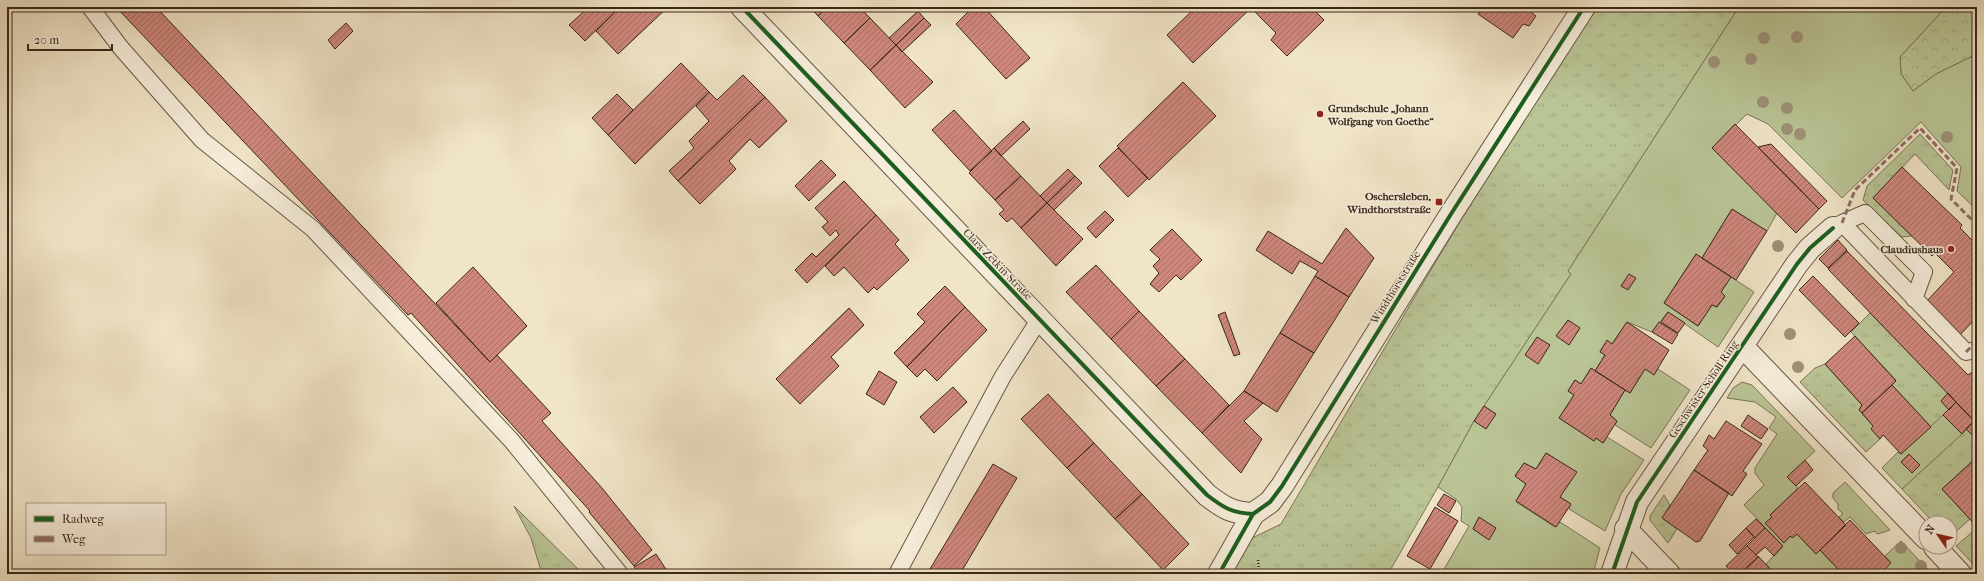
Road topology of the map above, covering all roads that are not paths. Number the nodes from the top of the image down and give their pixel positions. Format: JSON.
{"nodes":[{"id":1,"x":90,"y":7,"type":"edge"},
{"id":2,"x":742,"y":7,"type":"edge"},
{"id":3,"x":1584,"y":7,"type":"edge"},
{"id":4,"x":1838,"y":226,"type":"junction"},
{"id":5,"x":1914,"y":299,"type":"junction"},
{"id":6,"x":1039,"y":320,"type":"junction"},
{"id":7,"x":1742,"y":346,"type":"junction"},
{"id":8,"x":1977,"y":350,"type":"edge"},
{"id":9,"x":1253,"y":514,"type":"junction"},
{"id":10,"x":1626,"y":529,"type":"junction"},
{"id":11,"x":1918,"y":530,"type":"edge"},
{"id":12,"x":1942,"y":555,"type":"edge"},
{"id":13,"x":620,"y":574,"type":"edge"},
{"id":14,"x":897,"y":574,"type":"edge"},
{"id":15,"x":1219,"y":574,"type":"edge"},
{"id":16,"x":1612,"y":574,"type":"edge"},
{"id":17,"x":1669,"y":574,"type":"edge"},
{"id":18,"x":1960,"y":574,"type":"edge"}],
"edges":[{"from":1,"to":13,"type":"lane"},
{"from":2,"to":6,"type":"street","name":"Clara-Zetkin-Straße"},
{"from":3,"to":9,"type":"street","name":"Windthorststraße"},
{"from":4,"to":5,"type":"lane"},
{"from":4,"to":5,"type":"lane"},
{"from":4,"to":7,"type":"street","name":"Geschwister-Scholl-Ring"},
{"from":5,"to":8,"type":"lane"},
{"from":6,"to":9,"type":"street","name":"Clara-Zetkin-Straße"},
{"from":6,"to":14,"type":"lane"},
{"from":7,"to":10,"type":"street","name":"Geschwister-Scholl-Ring"},
{"from":7,"to":11,"type":"street","name":"Geschwister-Scholl-Ring"},
{"from":9,"to":15,"type":"street","name":"Windthorststraße"},
{"from":10,"to":16,"type":"street","name":"Geschwister-Scholl-Ring"},
{"from":10,"to":17,"type":"street"},
{"from":12,"to":18,"type":"street"}]}
